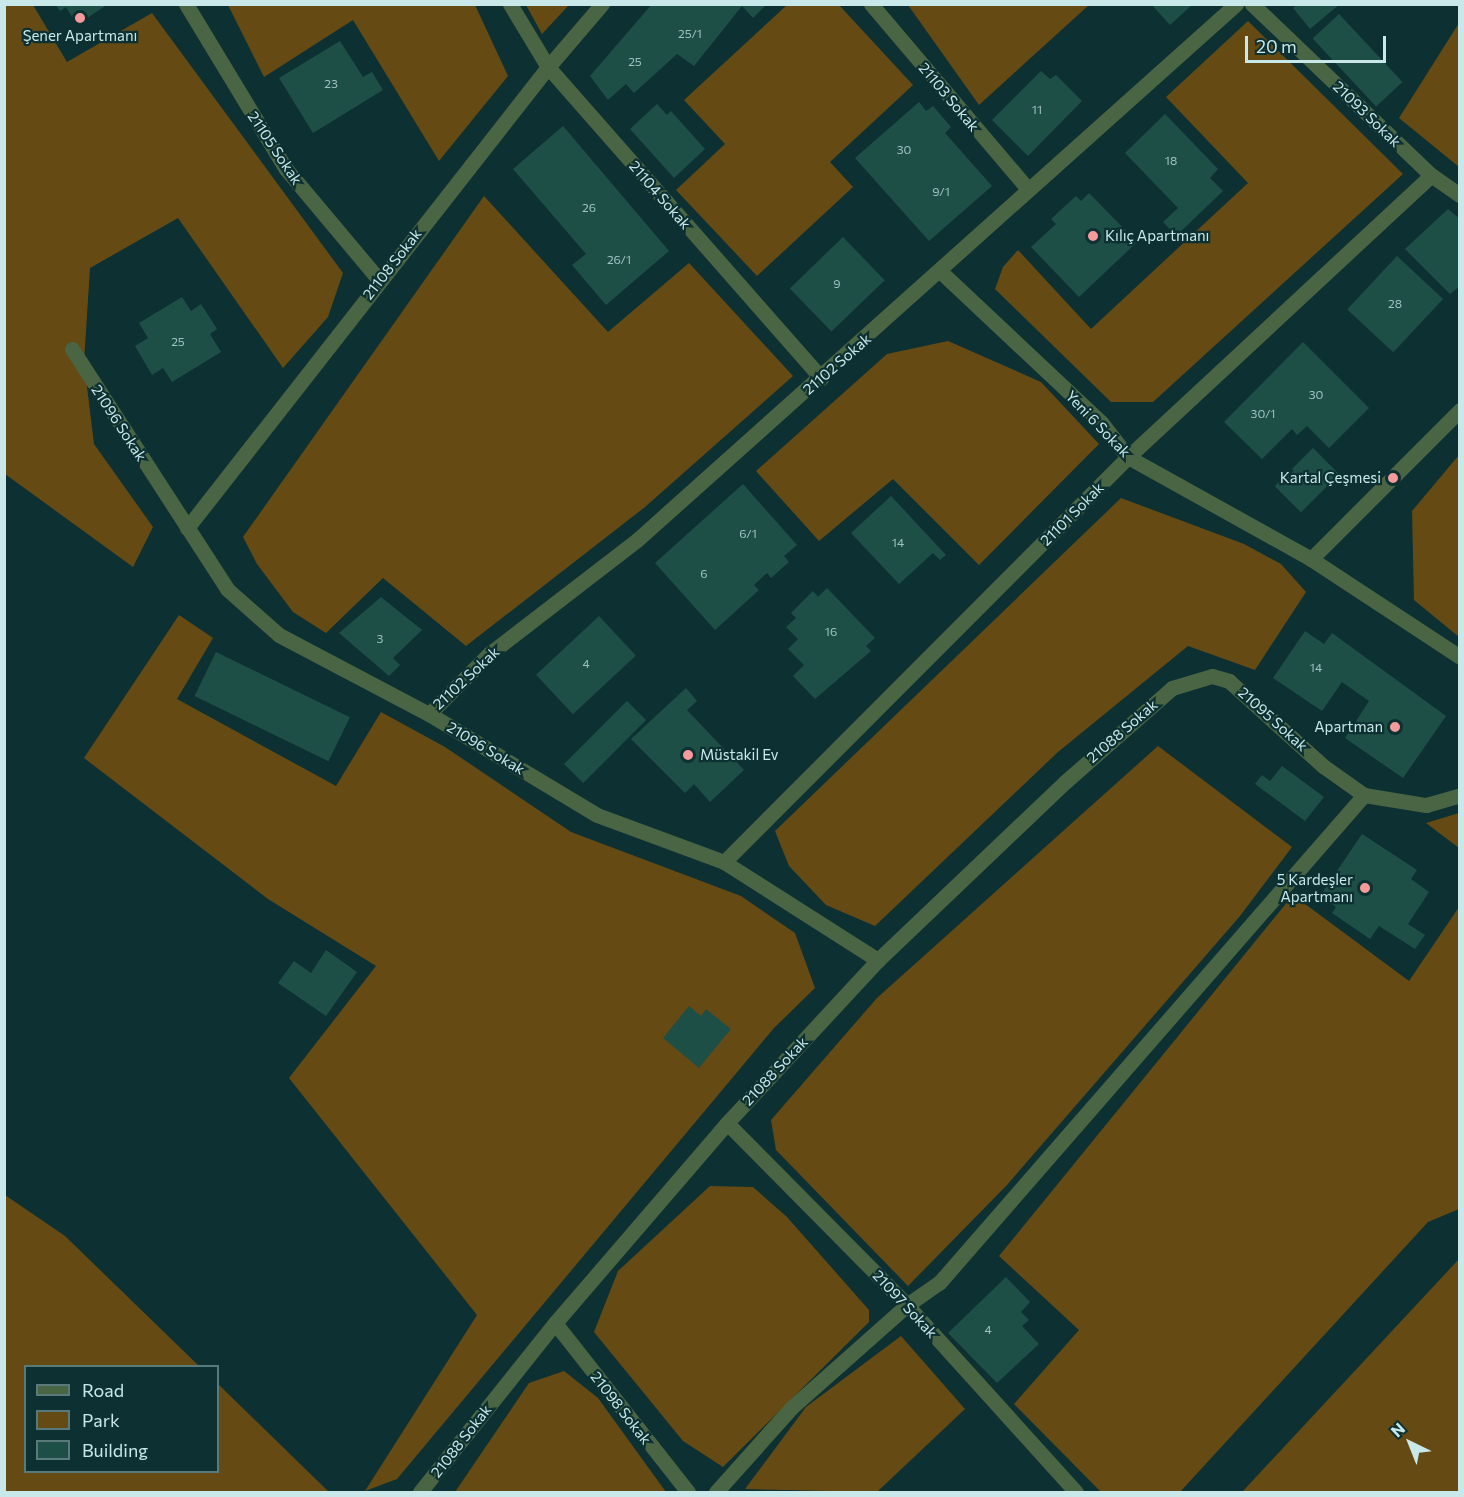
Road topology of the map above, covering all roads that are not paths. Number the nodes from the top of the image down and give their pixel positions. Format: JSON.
{"nodes":[{"id":1,"x":186,"y":4,"type":"edge"},
{"id":2,"x":510,"y":4,"type":"edge"},
{"id":3,"x":602,"y":4,"type":"edge"},
{"id":4,"x":871,"y":4,"type":"edge"},
{"id":5,"x":1236,"y":4,"type":"edge"},
{"id":6,"x":1252,"y":4,"type":"edge"},
{"id":7,"x":548,"y":67,"type":"junction"},
{"id":8,"x":1431,"y":176,"type":"junction"},
{"id":9,"x":1028,"y":189,"type":"junction"},
{"id":10,"x":1460,"y":195,"type":"edge"},
{"id":11,"x":941,"y":272,"type":"junction"},
{"id":12,"x":380,"y":280,"type":"junction"},
{"id":13,"x":72,"y":349,"type":"dead end"},
{"id":14,"x":821,"y":378,"type":"junction"},
{"id":15,"x":1460,"y":410,"type":"edge"},
{"id":16,"x":1128,"y":457,"type":"junction"},
{"id":17,"x":187,"y":528,"type":"junction"},
{"id":18,"x":1311,"y":559,"type":"junction"},
{"id":19,"x":1460,"y":657,"type":"edge"},
{"id":20,"x":1172,"y":688,"type":"joint"},
{"id":21,"x":429,"y":714,"type":"junction"},
{"id":22,"x":1364,"y":795,"type":"junction"},
{"id":23,"x":1460,"y":795,"type":"edge"},
{"id":24,"x":724,"y":862,"type":"junction"},
{"id":25,"x":878,"y":960,"type":"junction"},
{"id":26,"x":727,"y":1123,"type":"junction"},
{"id":27,"x":907,"y":1305,"type":"junction"},
{"id":28,"x":555,"y":1323,"type":"junction"},
{"id":29,"x":420,"y":1492,"type":"edge"},
{"id":30,"x":688,"y":1492,"type":"edge"},
{"id":31,"x":716,"y":1492,"type":"edge"},
{"id":32,"x":1076,"y":1492,"type":"edge"}],
"edges":[{"from":1,"to":12,"type":"street","name":"21105 Sokak"},
{"from":2,"to":7,"type":"street","name":"21104 Sokak"},
{"from":3,"to":7,"type":"street","name":"21108 Sokak"},
{"from":4,"to":9,"type":"street","name":"21103 Sokak"},
{"from":5,"to":9,"type":"street","name":"21102 Sokak"},
{"from":6,"to":8,"type":"street","name":"21093 Sokak"},
{"from":7,"to":12,"type":"street","name":"21108 Sokak"},
{"from":7,"to":14,"type":"street","name":"21104 Sokak"},
{"from":8,"to":10,"type":"street","name":"21093 Sokak"},
{"from":8,"to":16,"type":"street","name":"21101 Sokak"},
{"from":9,"to":11,"type":"street","name":"21102 Sokak"},
{"from":11,"to":14,"type":"street","name":"21102 Sokak"},
{"from":11,"to":16,"type":"street","name":"Yeni 6 Sokak"},
{"from":12,"to":17,"type":"street","name":"21108 Sokak"},
{"from":13,"to":17,"type":"street","name":"21096 Sokak"},
{"from":14,"to":21,"type":"street","name":"21102 Sokak"},
{"from":15,"to":18,"type":"street"},
{"from":16,"to":18,"type":"street","name":"Yeni 6 Sokak"},
{"from":16,"to":24,"type":"street","name":"21101 Sokak"},
{"from":17,"to":21,"type":"street","name":"21096 Sokak"},
{"from":18,"to":19,"type":"street","name":"Yeni 6 Sokak"},
{"from":20,"to":22,"type":"street","name":"21095 Sokak"},
{"from":20,"to":25,"type":"street","name":"21088 Sokak"},
{"from":21,"to":24,"type":"street","name":"21096 Sokak"},
{"from":22,"to":23,"type":"street"},
{"from":22,"to":27,"type":"street"},
{"from":24,"to":25,"type":"street","name":"21096 Sokak"},
{"from":25,"to":26,"type":"street","name":"21088 Sokak"},
{"from":26,"to":27,"type":"street","name":"21097 Sokak"},
{"from":26,"to":28,"type":"street","name":"21088 Sokak"},
{"from":27,"to":31,"type":"street"},
{"from":27,"to":32,"type":"street","name":"21097 Sokak"},
{"from":28,"to":29,"type":"street","name":"21088 Sokak"},
{"from":28,"to":30,"type":"street","name":"21098 Sokak"}]}
